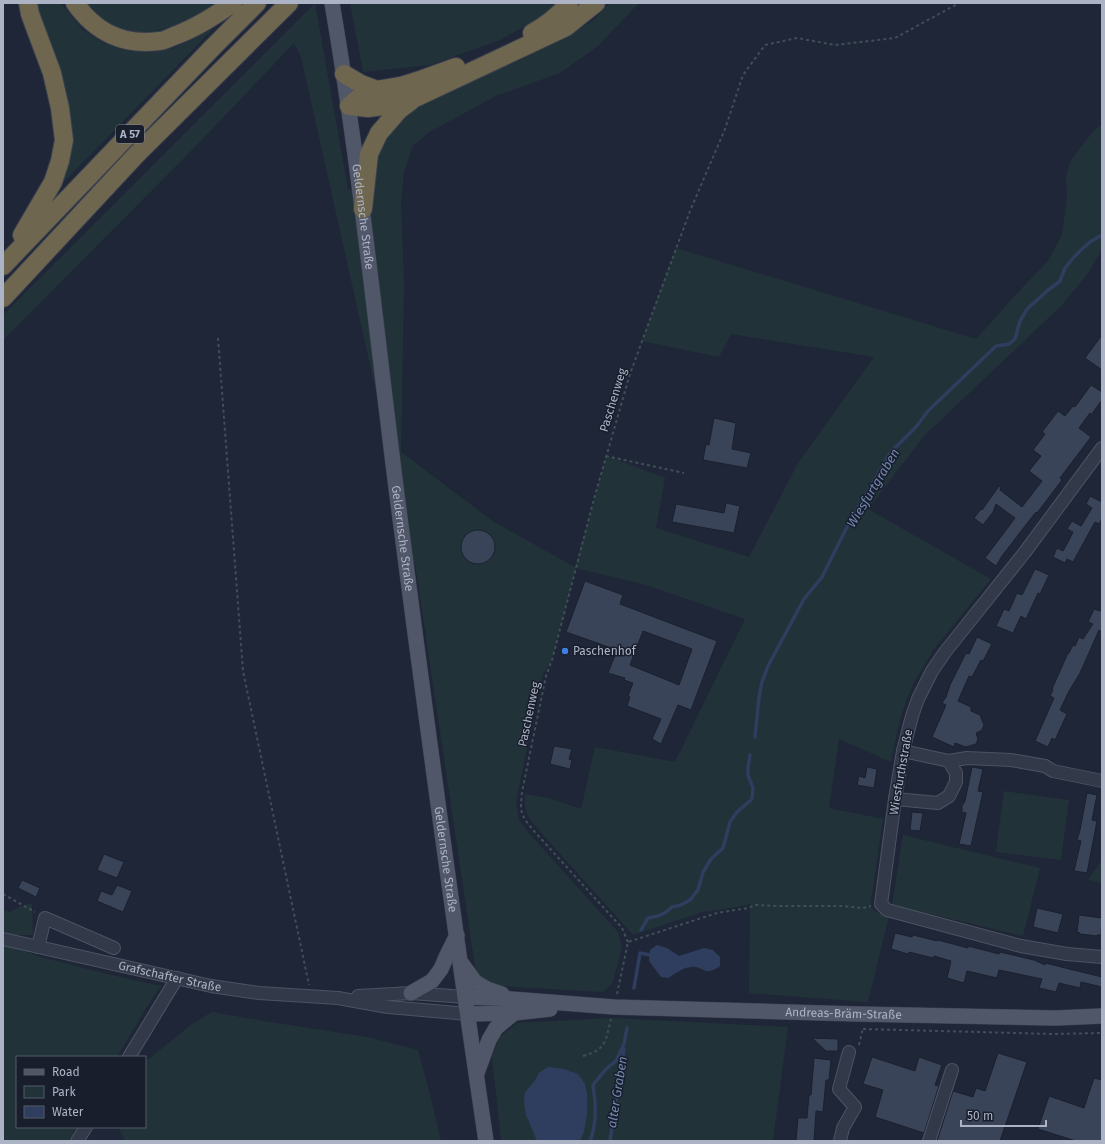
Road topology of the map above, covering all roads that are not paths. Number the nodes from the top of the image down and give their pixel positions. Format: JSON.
{"nodes":[{"id":1,"x":28,"y":3,"type":"edge"},
{"id":2,"x":74,"y":3,"type":"edge"},
{"id":3,"x":233,"y":3,"type":"edge"},
{"id":4,"x":257,"y":3,"type":"edge"},
{"id":5,"x":289,"y":3,"type":"edge"},
{"id":6,"x":569,"y":3,"type":"edge"},
{"id":7,"x":596,"y":3,"type":"edge"},
{"id":8,"x":332,"y":4,"type":"edge"},
{"id":9,"x":344,"y":74,"type":"junction"},
{"id":10,"x":377,"y":90,"type":"junction"},
{"id":11,"x":415,"y":98,"type":"junction"},
{"id":12,"x":349,"y":106,"type":"junction"},
{"id":13,"x":363,"y":209,"type":"junction"},
{"id":14,"x":3,"y":265,"type":"edge"},
{"id":15,"x":3,"y":298,"type":"edge"},
{"id":16,"x":1102,"y":448,"type":"edge"},
{"id":17,"x":903,"y":751,"type":"junction"},
{"id":18,"x":949,"y":761,"type":"junction"},
{"id":19,"x":1102,"y":782,"type":"edge"},
{"id":20,"x":895,"y":799,"type":"junction"},
{"id":21,"x":457,"y":936,"type":"junction"},
{"id":22,"x":3,"y":939,"type":"edge"},
{"id":23,"x":38,"y":946,"type":"junction"},
{"id":24,"x":114,"y":948,"type":"dead end"},
{"id":25,"x":1102,"y":957,"type":"edge"},
{"id":26,"x":460,"y":961,"type":"junction"},
{"id":27,"x":177,"y":978,"type":"junction"},
{"id":28,"x":411,"y":993,"type":"junction"},
{"id":29,"x":465,"y":997,"type":"junction"},
{"id":30,"x":338,"y":998,"type":"junction"},
{"id":31,"x":514,"y":1006,"type":"junction"},
{"id":32,"x":468,"y":1014,"type":"junction"},
{"id":33,"x":1102,"y":1016,"type":"edge"},
{"id":34,"x":849,"y":1052,"type":"dead end"},
{"id":35,"x":129,"y":1056,"type":"edge"},
{"id":36,"x":952,"y":1070,"type":"dead end"},
{"id":37,"x":476,"y":1074,"type":"junction"},
{"id":38,"x":85,"y":1128,"type":"edge"},
{"id":39,"x":77,"y":1141,"type":"edge"},
{"id":40,"x":486,"y":1141,"type":"edge"},
{"id":41,"x":840,"y":1141,"type":"edge"},
{"id":42,"x":930,"y":1141,"type":"edge"}],
"edges":[{"from":1,"to":14,"type":"highway"},
{"from":2,"to":3,"type":"highway"},
{"from":4,"to":14,"type":"highway","number":"A 57"},
{"from":5,"to":15,"type":"highway","number":"A 57"},
{"from":6,"to":10,"type":"highway"},
{"from":7,"to":11,"type":"highway"},
{"from":8,"to":9,"type":"main road","name":"Geldernsche Straße"},
{"from":9,"to":10,"type":"highway"},
{"from":9,"to":12,"type":"main road","name":"Geldernsche Straße"},
{"from":10,"to":12,"type":"highway"},
{"from":11,"to":12,"type":"highway"},
{"from":11,"to":13,"type":"highway"},
{"from":12,"to":13,"type":"main road","name":"Geldernsche Straße"},
{"from":13,"to":21,"type":"main road","name":"Geldernsche Straße"},
{"from":16,"to":17,"type":"street","name":"Wiesfurthstraße"},
{"from":17,"to":18,"type":"street"},
{"from":17,"to":20,"type":"street","name":"Wiesfurthstraße"},
{"from":18,"to":19,"type":"street"},
{"from":18,"to":20,"type":"street"},
{"from":20,"to":25,"type":"street","name":"Wiesfurthstraße"},
{"from":21,"to":26,"type":"main road","name":"Geldernsche Straße"},
{"from":21,"to":28,"type":"main road"},
{"from":22,"to":23,"type":"street","name":"Grafschafter Straße"},
{"from":23,"to":24,"type":"street","name":"Grafschafter Straße"},
{"from":23,"to":27,"type":"street","name":"Grafschafter Straße"},
{"from":26,"to":29,"type":"main road","name":"Geldernsche Straße"},
{"from":26,"to":31,"type":"main road"},
{"from":27,"to":30,"type":"street","name":"Grafschafter Straße"},
{"from":27,"to":35,"type":"street"},
{"from":28,"to":29,"type":"street","name":"Grafschafter Straße"},
{"from":28,"to":30,"type":"street","name":"Grafschafter Straße"},
{"from":29,"to":31,"type":"main road","name":"Andreas-Bräm-Straße"},
{"from":29,"to":32,"type":"main road","name":"Geldernsche Straße"},
{"from":30,"to":32,"type":"street","name":"Grafschafter Straße"},
{"from":31,"to":32,"type":"main road","name":"Andreas-Bräm-Straße"},
{"from":31,"to":33,"type":"main road","name":"Andreas-Bräm-Straße"},
{"from":31,"to":37,"type":"main road","name":"Geldernsche Straße"},
{"from":32,"to":37,"type":"main road","name":"Geldernsche Straße"},
{"from":34,"to":41,"type":"street"},
{"from":36,"to":42,"type":"street"},
{"from":37,"to":40,"type":"main road","name":"Geldernsche Straße"},
{"from":38,"to":39,"type":"street"}]}
